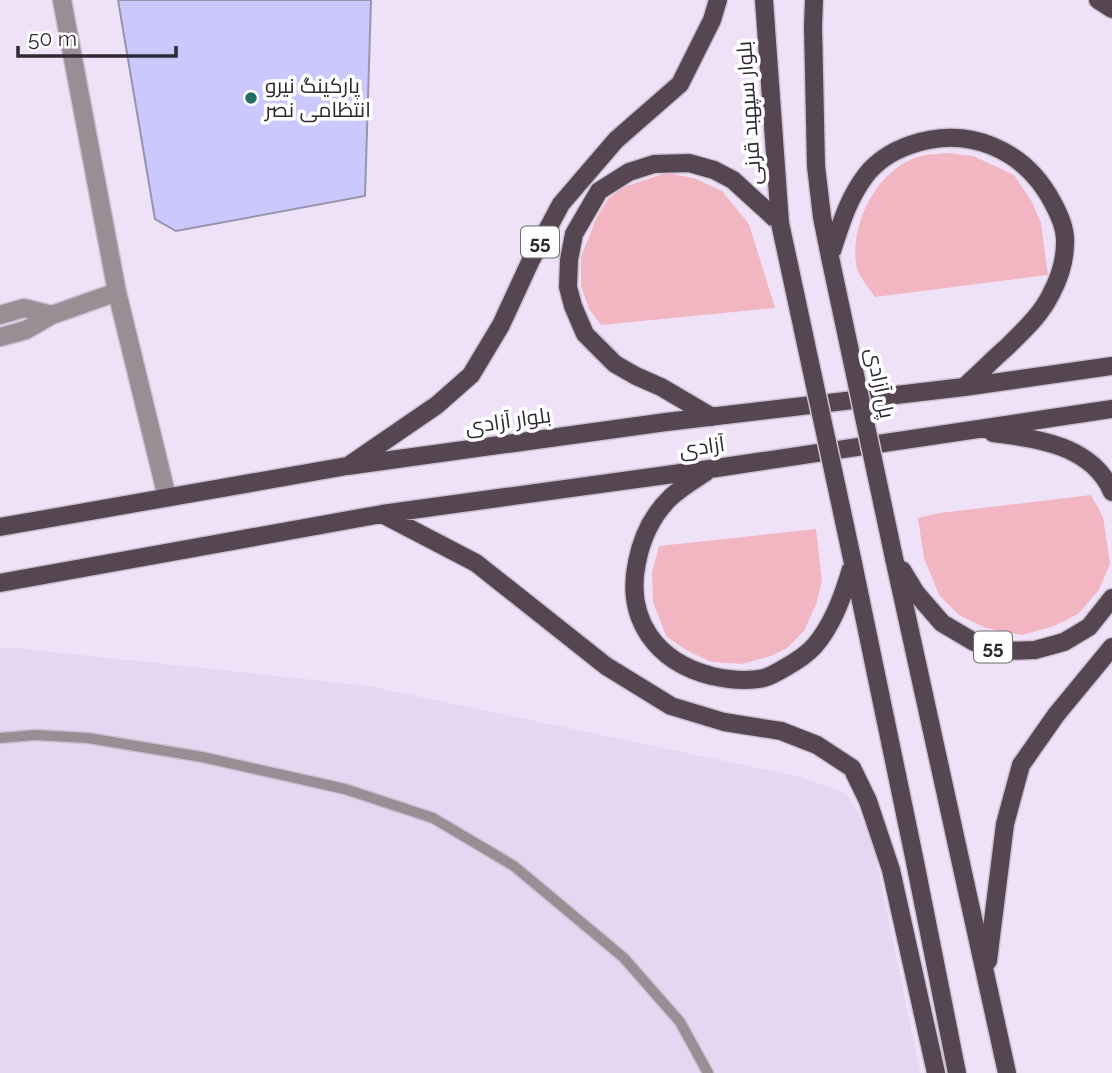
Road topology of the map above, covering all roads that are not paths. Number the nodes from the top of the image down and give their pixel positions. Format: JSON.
{"nodes":[{"id":1,"x":62,"y":0,"type":"edge"},
{"id":2,"x":718,"y":0,"type":"edge"},
{"id":3,"x":764,"y":0,"type":"edge"},
{"id":4,"x":814,"y":0,"type":"edge"},
{"id":5,"x":1098,"y":0,"type":"edge"},
{"id":6,"x":1112,"y":9,"type":"edge"},
{"id":7,"x":780,"y":223,"type":"junction"},
{"id":8,"x":830,"y":257,"type":"junction"},
{"id":9,"x":117,"y":292,"type":"junction"},
{"id":10,"x":0,"y":314,"type":"edge"},
{"id":11,"x":52,"y":315,"type":"junction"},
{"id":12,"x":0,"y":337,"type":"edge"},
{"id":13,"x":1112,"y":366,"type":"edge"},
{"id":14,"x":964,"y":387,"type":"junction"},
{"id":15,"x":1112,"y":409,"type":"edge"},
{"id":16,"x":712,"y":417,"type":"junction"},
{"id":17,"x":965,"y":431,"type":"junction"},
{"id":18,"x":347,"y":466,"type":"junction"},
{"id":19,"x":710,"y":469,"type":"junction"},
{"id":20,"x":1112,"y":492,"type":"edge"},
{"id":21,"x":167,"y":497,"type":"junction"},
{"id":22,"x":382,"y":514,"type":"junction"},
{"id":23,"x":0,"y":527,"type":"edge"},
{"id":24,"x":894,"y":558,"type":"junction"},
{"id":25,"x":853,"y":563,"type":"junction"},
{"id":26,"x":0,"y":583,"type":"edge"},
{"id":27,"x":1112,"y":598,"type":"edge"},
{"id":28,"x":1112,"y":647,"type":"edge"},
{"id":29,"x":0,"y":738,"type":"edge"},
{"id":30,"x":986,"y":975,"type":"junction"},
{"id":31,"x":708,"y":1073,"type":"edge"},
{"id":32,"x":936,"y":1073,"type":"edge"},
{"id":33,"x":957,"y":1073,"type":"edge"},
{"id":34,"x":1007,"y":1073,"type":"edge"}],
"edges":[{"from":1,"to":9,"type":"street"},
{"from":2,"to":18,"type":"main road","number":"55"},
{"from":3,"to":7,"type":"main road","name":"بلوار سپهبد قرنی"},
{"from":4,"to":8,"type":"main road","name":"پل آزادی","number":"55"},
{"from":5,"to":6,"type":"main road"},
{"from":7,"to":16,"type":"main road"},
{"from":7,"to":25,"type":"main road","bridge":true},
{"from":8,"to":14,"type":"main road"},
{"from":8,"to":24,"type":"main road","name":"پل آزادی","number":"55","bridge":true},
{"from":9,"to":11,"type":"street"},
{"from":9,"to":21,"type":"street"},
{"from":10,"to":11,"type":"street"},
{"from":11,"to":12,"type":"street"},
{"from":13,"to":14,"type":"main road","name":"بلوار آزادی"},
{"from":14,"to":16,"type":"main road","name":"بلوار آزادی"},
{"from":15,"to":17,"type":"main road","name":"آزادی"},
{"from":16,"to":18,"type":"main road","name":"بلوار آزادی"},
{"from":17,"to":19,"type":"main road","name":"آزادی"},
{"from":17,"to":20,"type":"main road"},
{"from":18,"to":21,"type":"main road","name":"بلوار آزادی","number":"55"},
{"from":19,"to":22,"type":"main road","name":"آزادی"},
{"from":19,"to":25,"type":"main road"},
{"from":21,"to":23,"type":"main road","name":"بلوار آزادی","number":"55"},
{"from":22,"to":26,"type":"main road"},
{"from":22,"to":32,"type":"main road"},
{"from":24,"to":27,"type":"main road","number":"55"},
{"from":24,"to":30,"type":"main road","name":"پل آزادی"},
{"from":25,"to":33,"type":"main road"},
{"from":28,"to":30,"type":"main road"},
{"from":29,"to":31,"type":"lane"},
{"from":30,"to":34,"type":"main road","name":"پل آزادی"}]}
